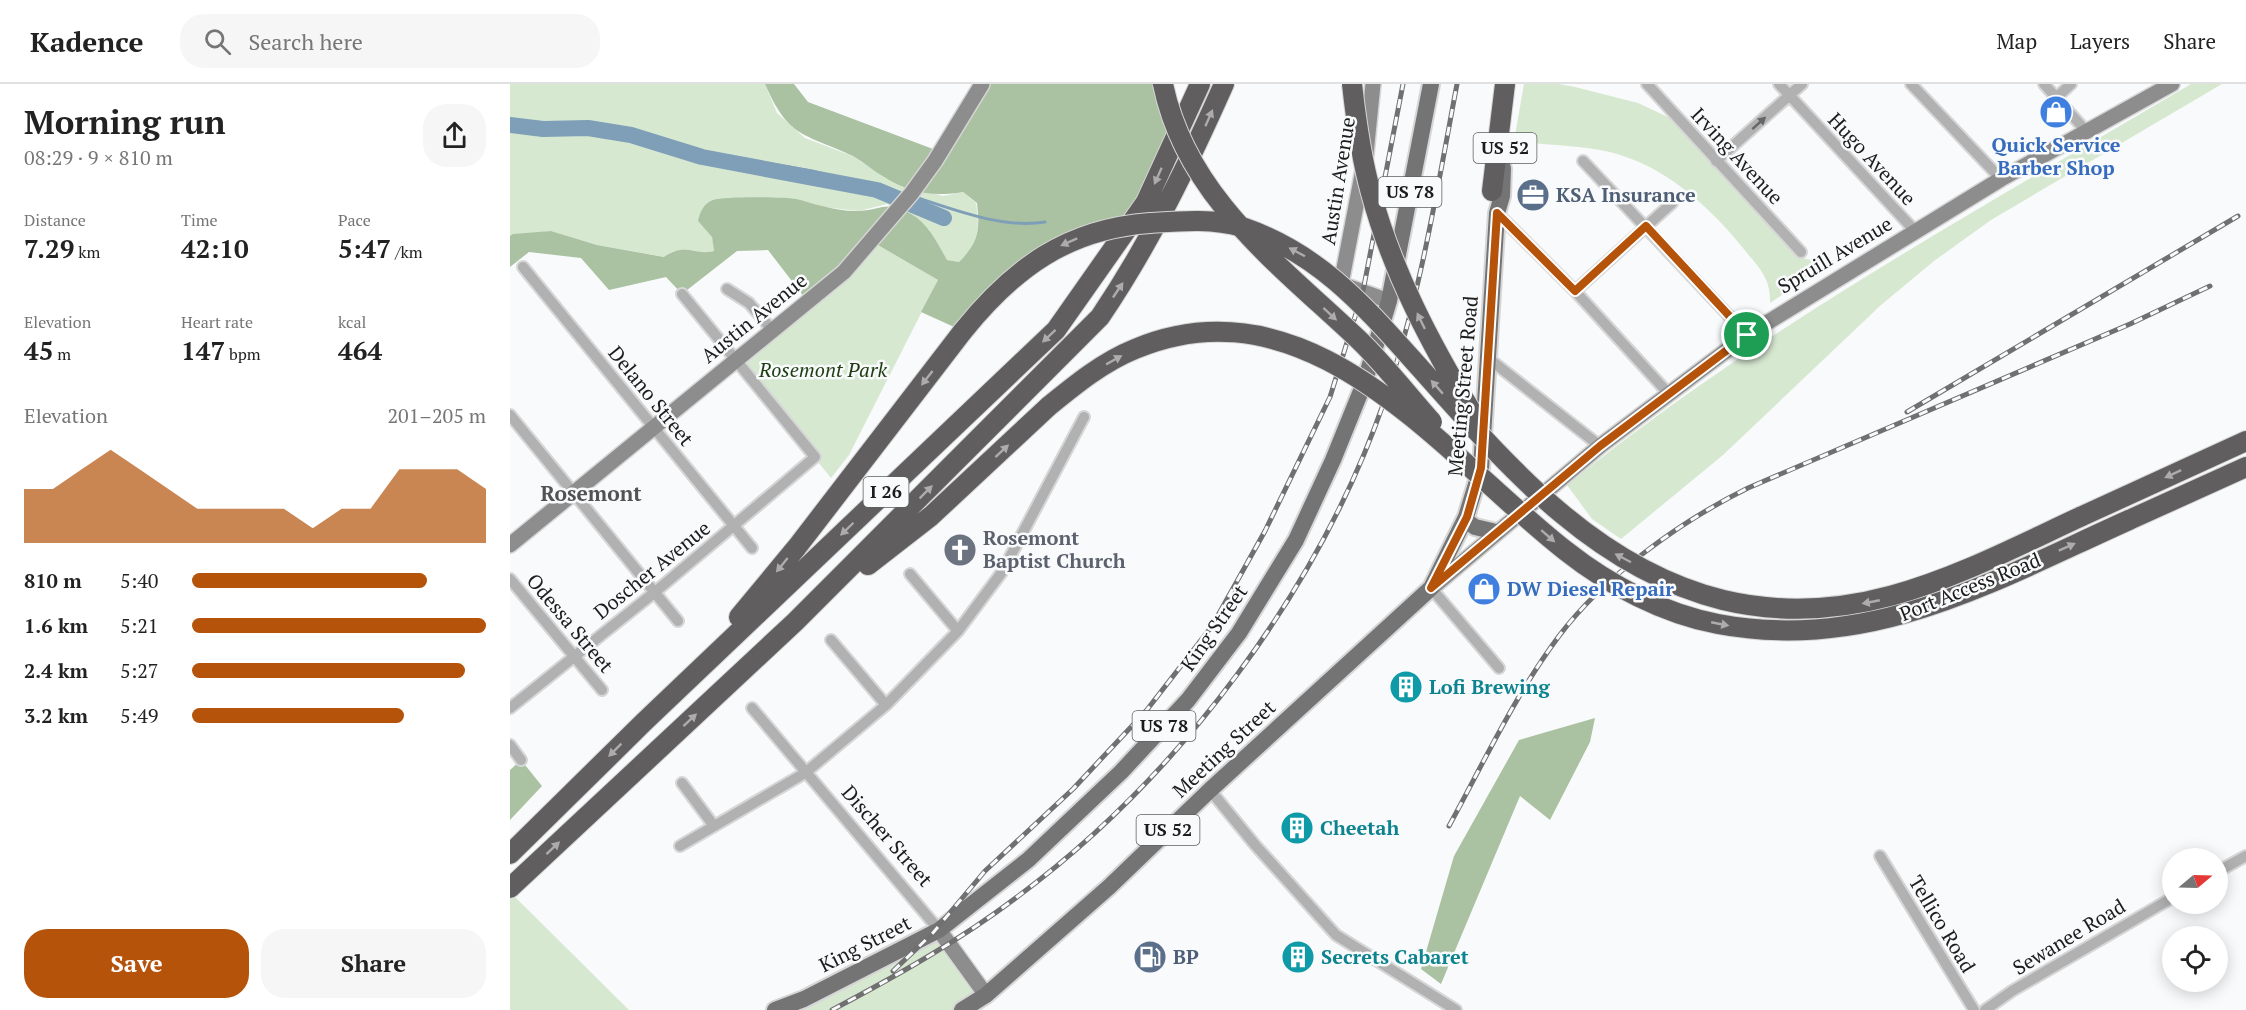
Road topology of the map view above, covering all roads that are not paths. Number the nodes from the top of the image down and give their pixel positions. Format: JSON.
{"nodes":[{"id":1,"x":982,"y":84,"type":"edge"},
{"id":2,"x":1163,"y":84,"type":"edge"},
{"id":3,"x":1200,"y":84,"type":"edge"},
{"id":4,"x":1224,"y":84,"type":"edge"},
{"id":5,"x":1352,"y":84,"type":"edge"},
{"id":6,"x":1373,"y":84,"type":"edge"},
{"id":7,"x":1431,"y":84,"type":"edge"},
{"id":8,"x":1499,"y":84,"type":"edge"},
{"id":9,"x":1505,"y":84,"type":"edge"},
{"id":10,"x":1513,"y":84,"type":"edge"},
{"id":11,"x":1647,"y":84,"type":"edge"},
{"id":12,"x":1779,"y":84,"type":"edge"},
{"id":13,"x":1802,"y":84,"type":"edge"},
{"id":14,"x":1911,"y":84,"type":"edge"},
{"id":15,"x":2043,"y":84,"type":"edge"},
{"id":16,"x":2071,"y":84,"type":"edge"},
{"id":17,"x":2172,"y":84,"type":"edge"},
{"id":18,"x":1790,"y":96,"type":"junction"},
{"id":19,"x":2056,"y":98,"type":"junction"},
{"id":20,"x":2086,"y":131,"type":"junction"},
{"id":21,"x":1505,"y":139,"type":"joint"},
{"id":22,"x":1583,"y":161,"type":"dead end"},
{"id":23,"x":1716,"y":161,"type":"junction"},
{"id":24,"x":2001,"y":179,"type":"junction"},
{"id":25,"x":1492,"y":191,"type":"junction"},
{"id":26,"x":1672,"y":203,"type":"dead end"},
{"id":27,"x":1497,"y":213,"type":"junction"},
{"id":28,"x":1646,"y":226,"type":"junction"},
{"id":29,"x":1915,"y":231,"type":"junction"},
{"id":30,"x":1801,"y":252,"type":"dead end"},
{"id":31,"x":522,"y":267,"type":"dead end"},
{"id":32,"x":727,"y":289,"type":"dead end"},
{"id":33,"x":1575,"y":291,"type":"junction"},
{"id":34,"x":682,"y":294,"type":"dead end"},
{"id":35,"x":1389,"y":301,"type":"junction"},
{"id":36,"x":772,"y":331,"type":"junction"},
{"id":37,"x":1747,"y":335,"type":"junction"},
{"id":38,"x":1488,"y":358,"type":"junction"},
{"id":39,"x":736,"y":361,"type":"junction"},
{"id":40,"x":1668,"y":393,"type":"junction"},
{"id":41,"x":510,"y":415,"type":"edge"},
{"id":42,"x":1084,"y":417,"type":"dead end"},
{"id":43,"x":654,"y":427,"type":"junction"},
{"id":44,"x":2246,"y":432,"type":"edge"},
{"id":45,"x":2246,"y":441,"type":"edge"},
{"id":46,"x":1600,"y":446,"type":"junction"},
{"id":47,"x":1505,"y":461,"type":"junction"},
{"id":48,"x":2197,"y":463,"type":"junction"},
{"id":49,"x":2246,"y":467,"type":"edge"},
{"id":50,"x":1473,"y":469,"type":"junction"},
{"id":51,"x":2246,"y":472,"type":"edge"},
{"id":52,"x":2205,"y":486,"type":"junction"},
{"id":53,"x":574,"y":493,"type":"junction"},
{"id":54,"x":1465,"y":520,"type":"junction"},
{"id":55,"x":734,"y":526,"type":"junction"},
{"id":56,"x":1496,"y":532,"type":"junction"},
{"id":57,"x":510,"y":545,"type":"edge"},
{"id":58,"x":752,"y":548,"type":"dead end"},
{"id":59,"x":910,"y":574,"type":"dead end"},
{"id":60,"x":510,"y":579,"type":"edge"},
{"id":61,"x":1431,"y":588,"type":"junction"},
{"id":62,"x":655,"y":592,"type":"junction"},
{"id":63,"x":678,"y":621,"type":"dead end"},
{"id":64,"x":795,"y":622,"type":"junction"},
{"id":65,"x":958,"y":631,"type":"junction"},
{"id":66,"x":831,"y":640,"type":"dead end"},
{"id":67,"x":574,"y":656,"type":"junction"},
{"id":68,"x":1499,"y":668,"type":"dead end"},
{"id":69,"x":602,"y":690,"type":"dead end"},
{"id":70,"x":886,"y":705,"type":"junction"},
{"id":71,"x":510,"y":708,"type":"edge"},
{"id":72,"x":752,"y":708,"type":"dead end"},
{"id":73,"x":645,"y":721,"type":"junction"},
{"id":74,"x":510,"y":745,"type":"edge"},
{"id":75,"x":522,"y":760,"type":"dead end"},
{"id":76,"x":805,"y":773,"type":"junction"},
{"id":77,"x":682,"y":783,"type":"dead end"},
{"id":78,"x":1210,"y":790,"type":"junction"},
{"id":79,"x":714,"y":826,"type":"junction"},
{"id":80,"x":680,"y":846,"type":"dead end"},
{"id":81,"x":510,"y":854,"type":"edge"},
{"id":82,"x":1881,"y":856,"type":"dead end"},
{"id":83,"x":2246,"y":856,"type":"edge"},
{"id":84,"x":2228,"y":866,"type":"edge"},
{"id":85,"x":510,"y":888,"type":"edge"},
{"id":86,"x":2162,"y":904,"type":"edge"},
{"id":87,"x":939,"y":930,"type":"junction"},
{"id":88,"x":986,"y":995,"type":"junction"},
{"id":89,"x":775,"y":1010,"type":"edge"},
{"id":90,"x":962,"y":1010,"type":"edge"},
{"id":91,"x":1456,"y":1010,"type":"edge"},
{"id":92,"x":1974,"y":1010,"type":"edge"},
{"id":93,"x":1986,"y":1010,"type":"edge"}],
"edges":[{"from":1,"to":36,"type":"street","name":"Austin Avenue"},
{"from":2,"to":50,"type":"highway","one_way":true,"bridge":true},
{"from":3,"to":73,"type":"highway","number":"I 26","one_way":true},
{"from":64,"to":4,"type":"highway","number":"I 26","one_way":true},
{"from":47,"to":5,"type":"highway","one_way":true,"bridge":true},
{"from":6,"to":35,"type":"street","name":"Austin Avenue"},
{"from":7,"to":35,"type":"main road","name":"King Street","number":"US 78"},
{"from":8,"to":25,"type":"main road","name":"Meeting Street Road","number":"US 52"},
{"from":9,"to":25,"type":"highway"},
{"from":10,"to":21,"type":"highway"},
{"from":11,"to":23,"type":"street","name":"Irving Avenue"},
{"from":12,"to":18,"type":"street","name":"Hugo Avenue"},
{"from":13,"to":18,"type":"street"},
{"from":14,"to":24,"type":"street"},
{"from":15,"to":19,"type":"street"},
{"from":16,"to":19,"type":"street"},
{"from":17,"to":20,"type":"street","name":"Spruill Avenue"},
{"from":23,"to":18,"type":"street","one_way":true},
{"from":18,"to":29,"type":"street","name":"Hugo Avenue"},
{"from":19,"to":20,"type":"street"},
{"from":20,"to":24,"type":"street","name":"Spruill Avenue"},
{"from":21,"to":27,"type":"main road","name":"Meeting Street Road","number":"US 52"},
{"from":22,"to":28,"type":"street"},
{"from":23,"to":30,"type":"street","name":"Irving Avenue"},
{"from":24,"to":29,"type":"street","name":"Spruill Avenue"},
{"from":25,"to":27,"type":"main road","name":"Meeting Street Road","number":"US 52"},
{"from":26,"to":28,"type":"street"},
{"from":27,"to":33,"type":"street"},
{"from":27,"to":38,"type":"main road","name":"Meeting Street Road","number":"US 52"},
{"from":28,"to":33,"type":"street"},
{"from":28,"to":37,"type":"street"},
{"from":29,"to":37,"type":"street","name":"Spruill Avenue"},
{"from":31,"to":43,"type":"street","name":"Delano Street"},
{"from":32,"to":36,"type":"street"},
{"from":33,"to":40,"type":"street"},
{"from":34,"to":39,"type":"street"},
{"from":35,"to":87,"type":"main road","name":"King Street","number":"US 78"},
{"from":36,"to":39,"type":"street","name":"Austin Avenue"},
{"from":37,"to":40,"type":"street","name":"Spruill Avenue"},
{"from":38,"to":46,"type":"street"},
{"from":38,"to":54,"type":"main road","name":"Meeting Street Road","number":"US 52"},
{"from":39,"to":43,"type":"street","name":"Austin Avenue"},
{"from":39,"to":55,"type":"street","name":"Doscher Avenue"},
{"from":40,"to":46,"type":"street","name":"Spruill Avenue"},
{"from":41,"to":53,"type":"street"},
{"from":42,"to":65,"type":"street"},
{"from":43,"to":53,"type":"street","name":"Austin Avenue"},
{"from":43,"to":55,"type":"street","name":"Delano Street"},
{"from":44,"to":48,"type":"highway"},
{"from":45,"to":48,"type":"highway","name":"Port Access Road"},
{"from":46,"to":56,"type":"street","name":"Spruill Avenue"},
{"from":48,"to":47,"type":"highway","name":"Port Access Road","one_way":true,"bridge":true},
{"from":47,"to":73,"type":"highway","one_way":true,"bridge":true},
{"from":49,"to":52,"type":"highway","name":"Port Access Road"},
{"from":50,"to":52,"type":"highway","name":"Port Access Road","one_way":true,"bridge":true},
{"from":64,"to":50,"type":"highway","one_way":true,"bridge":true},
{"from":51,"to":52,"type":"highway"},
{"from":53,"to":57,"type":"street","name":"Austin Avenue"},
{"from":53,"to":62,"type":"street"},
{"from":54,"to":56,"type":"main road"},
{"from":54,"to":61,"type":"main road","name":"Meeting Street Road","number":"US 52"},
{"from":55,"to":58,"type":"street","name":"Delano Street"},
{"from":55,"to":62,"type":"street","name":"Doscher Avenue"},
{"from":56,"to":61,"type":"street","name":"Spruill Avenue"},
{"from":59,"to":65,"type":"street"},
{"from":60,"to":67,"type":"street","name":"Odessa Street"},
{"from":61,"to":68,"type":"street"},
{"from":61,"to":78,"type":"main road","name":"Meeting Street","number":"US 52"},
{"from":62,"to":63,"type":"street"},
{"from":62,"to":67,"type":"street","name":"Doscher Avenue"},
{"from":85,"to":64,"type":"highway","number":"I 26","one_way":true},
{"from":65,"to":70,"type":"street"},
{"from":66,"to":70,"type":"street"},
{"from":67,"to":69,"type":"street","name":"Odessa Street"},
{"from":67,"to":71,"type":"street","name":"Doscher Avenue"},
{"from":70,"to":76,"type":"street"},
{"from":72,"to":76,"type":"street","name":"Discher Street"},
{"from":73,"to":81,"type":"highway","number":"I 26","one_way":true},
{"from":74,"to":75,"type":"street"},
{"from":76,"to":79,"type":"street"},
{"from":76,"to":87,"type":"street","name":"Discher Street"},
{"from":77,"to":79,"type":"street"},
{"from":78,"to":88,"type":"main road","name":"Meeting Street","number":"US 52"},
{"from":78,"to":91,"type":"street"},
{"from":79,"to":80,"type":"street"},
{"from":82,"to":92,"type":"street","name":"Tellico Road"},
{"from":83,"to":84,"type":"street"},
{"from":86,"to":93,"type":"street","name":"Sewanee Road"},
{"from":87,"to":88,"type":"street","name":"Discher Street"},
{"from":87,"to":89,"type":"main road","name":"King Street","number":"US 78"},
{"from":88,"to":90,"type":"main road","name":"Meeting Street","number":"US 52"}]}
